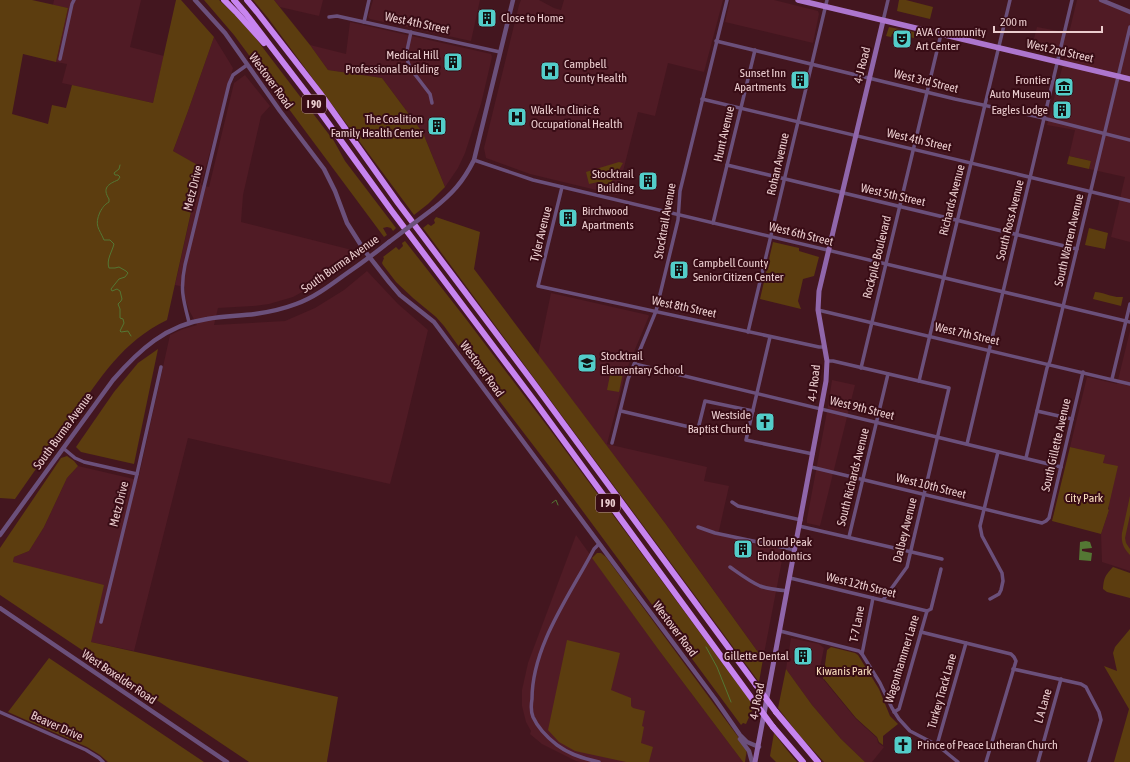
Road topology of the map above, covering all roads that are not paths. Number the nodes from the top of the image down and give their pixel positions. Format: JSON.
{"nodes":[{"id":1,"x":74,"y":0,"type":"edge"},
{"id":2,"x":195,"y":0,"type":"edge"},
{"id":3,"x":224,"y":0,"type":"edge"},
{"id":4,"x":234,"y":0,"type":"edge"},
{"id":5,"x":248,"y":0,"type":"edge"},
{"id":6,"x":369,"y":0,"type":"edge"},
{"id":7,"x":514,"y":0,"type":"edge"},
{"id":8,"x":727,"y":0,"type":"edge"},
{"id":9,"x":798,"y":0,"type":"edge"},
{"id":10,"x":827,"y":0,"type":"edge"},
{"id":11,"x":888,"y":0,"type":"edge"},
{"id":12,"x":1010,"y":0,"type":"edge"},
{"id":13,"x":1072,"y":0,"type":"edge"},
{"id":14,"x":1101,"y":0,"type":"edge"},
{"id":15,"x":825,"y":6,"type":"junction"},
{"id":16,"x":1130,"y":12,"type":"edge"},
{"id":17,"x":329,"y":17,"type":"dead end"},
{"id":18,"x":884,"y":21,"type":"junction"},
{"id":19,"x":364,"y":22,"type":"junction"},
{"id":20,"x":1130,"y":27,"type":"edge"},
{"id":21,"x":411,"y":32,"type":"junction"},
{"id":22,"x":941,"y":34,"type":"junction"},
{"id":23,"x":716,"y":41,"type":"junction"},
{"id":24,"x":998,"y":48,"type":"junction"},
{"id":25,"x":755,"y":50,"type":"junction"},
{"id":26,"x":500,"y":52,"type":"junction"},
{"id":27,"x":60,"y":59,"type":"dead end"},
{"id":28,"x":1058,"y":62,"type":"junction"},
{"id":29,"x":812,"y":64,"type":"junction"},
{"id":30,"x":247,"y":65,"type":"junction"},
{"id":31,"x":1118,"y":77,"type":"junction"},
{"id":32,"x":870,"y":78,"type":"junction"},
{"id":33,"x":1130,"y":79,"type":"edge"},
{"id":34,"x":305,"y":91,"type":"junction"},
{"id":35,"x":927,"y":92,"type":"junction"},
{"id":36,"x":702,"y":99,"type":"junction"},
{"id":37,"x":432,"y":102,"type":"dead end"},
{"id":38,"x":985,"y":106,"type":"junction"},
{"id":39,"x":741,"y":108,"type":"junction"},
{"id":40,"x":1045,"y":119,"type":"junction"},
{"id":41,"x":798,"y":122,"type":"junction"},
{"id":42,"x":1104,"y":133,"type":"junction"},
{"id":43,"x":856,"y":136,"type":"junction"},
{"id":44,"x":1130,"y":140,"type":"edge"},
{"id":45,"x":913,"y":149,"type":"junction"},
{"id":46,"x":474,"y":160,"type":"junction"},
{"id":47,"x":971,"y":163,"type":"junction"},
{"id":48,"x":727,"y":165,"type":"junction"},
{"id":49,"x":1031,"y":177,"type":"junction"},
{"id":50,"x":785,"y":179,"type":"junction"},
{"id":51,"x":562,"y":187,"type":"junction"},
{"id":52,"x":1091,"y":192,"type":"junction"},
{"id":53,"x":842,"y":193,"type":"junction"},
{"id":54,"x":1130,"y":201,"type":"edge"},
{"id":55,"x":900,"y":207,"type":"junction"},
{"id":56,"x":678,"y":215,"type":"junction"},
{"id":57,"x":957,"y":220,"type":"junction"},
{"id":58,"x":713,"y":223,"type":"junction"},
{"id":59,"x":1017,"y":235,"type":"junction"},
{"id":60,"x":771,"y":237,"type":"junction"},
{"id":61,"x":1077,"y":249,"type":"junction"},
{"id":62,"x":828,"y":251,"type":"junction"},
{"id":63,"x":370,"y":257,"type":"junction"},
{"id":64,"x":886,"y":264,"type":"junction"},
{"id":65,"x":943,"y":278,"type":"junction"},
{"id":66,"x":538,"y":286,"type":"joint"},
{"id":67,"x":1003,"y":292,"type":"junction"},
{"id":68,"x":1130,"y":304,"type":"edge"},
{"id":69,"x":1064,"y":306,"type":"junction"},
{"id":70,"x":818,"y":310,"type":"junction"},
{"id":71,"x":656,"y":311,"type":"junction"},
{"id":72,"x":189,"y":322,"type":"junction"},
{"id":73,"x":872,"y":322,"type":"junction"},
{"id":74,"x":1128,"y":322,"type":"edge"},
{"id":75,"x":748,"y":332,"type":"junction"},
{"id":76,"x":930,"y":336,"type":"junction"},
{"id":77,"x":770,"y":337,"type":"junction"},
{"id":78,"x":825,"y":347,"type":"junction"},
{"id":79,"x":989,"y":350,"type":"junction"},
{"id":80,"x":827,"y":361,"type":"junction"},
{"id":81,"x":634,"y":364,"type":"junction"},
{"id":82,"x":1049,"y":364,"type":"junction"},
{"id":83,"x":161,"y":367,"type":"dead end"},
{"id":84,"x":861,"y":368,"type":"junction"},
{"id":85,"x":1083,"y":372,"type":"junction"},
{"id":86,"x":888,"y":374,"type":"junction"},
{"id":87,"x":1112,"y":379,"type":"junction"},
{"id":88,"x":919,"y":381,"type":"junction"},
{"id":89,"x":1130,"y":384,"type":"edge"},
{"id":90,"x":757,"y":393,"type":"junction"},
{"id":91,"x":821,"y":409,"type":"junction"},
{"id":92,"x":621,"y":411,"type":"junction"},
{"id":93,"x":1037,"y":411,"type":"junction"},
{"id":94,"x":752,"y":412,"type":"junction"},
{"id":95,"x":1072,"y":419,"type":"junction"},
{"id":96,"x":877,"y":422,"type":"junction"},
{"id":97,"x":937,"y":437,"type":"junction"},
{"id":98,"x":612,"y":443,"type":"dead end"},
{"id":99,"x":967,"y":444,"type":"junction"},
{"id":100,"x":63,"y":448,"type":"junction"},
{"id":101,"x":998,"y":452,"type":"junction"},
{"id":102,"x":813,"y":454,"type":"junction"},
{"id":103,"x":1026,"y":458,"type":"junction"},
{"id":104,"x":811,"y":467,"type":"junction"},
{"id":105,"x":1061,"y":467,"type":"junction"},
{"id":106,"x":137,"y":474,"type":"junction"},
{"id":107,"x":863,"y":480,"type":"junction"},
{"id":108,"x":924,"y":494,"type":"junction"},
{"id":109,"x":732,"y":502,"type":"dead end"},
{"id":110,"x":984,"y":509,"type":"junction"},
{"id":111,"x":801,"y":520,"type":"junction"},
{"id":112,"x":1046,"y":521,"type":"joint"},
{"id":113,"x":800,"y":526,"type":"junction"},
{"id":114,"x":698,"y":527,"type":"dead end"},
{"id":115,"x":0,"y":535,"type":"edge"},
{"id":116,"x":849,"y":537,"type":"junction"},
{"id":117,"x":599,"y":544,"type":"junction"},
{"id":118,"x":795,"y":550,"type":"junction"},
{"id":119,"x":910,"y":552,"type":"junction"},
{"id":120,"x":942,"y":559,"type":"dead end"},
{"id":121,"x":730,"y":567,"type":"dead end"},
{"id":122,"x":941,"y":569,"type":"dead end"},
{"id":123,"x":790,"y":578,"type":"junction"},
{"id":124,"x":787,"y":592,"type":"junction"},
{"id":125,"x":873,"y":598,"type":"junction"},
{"id":126,"x":990,"y":599,"type":"dead end"},
{"id":127,"x":883,"y":600,"type":"junction"},
{"id":128,"x":0,"y":608,"type":"edge"},
{"id":129,"x":927,"y":611,"type":"junction"},
{"id":130,"x":101,"y":622,"type":"dead end"},
{"id":131,"x":780,"y":631,"type":"junction"},
{"id":132,"x":921,"y":632,"type":"junction"},
{"id":133,"x":966,"y":643,"type":"junction"},
{"id":134,"x":862,"y":654,"type":"junction"},
{"id":135,"x":1013,"y":669,"type":"junction"},
{"id":136,"x":1061,"y":679,"type":"junction"},
{"id":137,"x":0,"y":712,"type":"edge"},
{"id":138,"x":894,"y":712,"type":"junction"},
{"id":139,"x":740,"y":735,"type":"junction"},
{"id":140,"x":936,"y":745,"type":"junction"},
{"id":141,"x":759,"y":747,"type":"junction"},
{"id":142,"x":103,"y":762,"type":"edge"},
{"id":143,"x":227,"y":762,"type":"edge"},
{"id":144,"x":599,"y":762,"type":"edge"},
{"id":145,"x":754,"y":762,"type":"edge"},
{"id":146,"x":803,"y":762,"type":"edge"},
{"id":147,"x":818,"y":762,"type":"edge"},
{"id":148,"x":958,"y":762,"type":"edge"},
{"id":149,"x":986,"y":762,"type":"edge"},
{"id":150,"x":1038,"y":762,"type":"edge"},
{"id":151,"x":1089,"y":762,"type":"edge"}],
"edges":[{"from":1,"to":27,"type":"street"},
{"from":2,"to":30,"type":"street","name":"Westover Road"},
{"from":3,"to":34,"type":"highway","number":"I 90"},
{"from":4,"to":34,"type":"highway","number":"I 90"},
{"from":5,"to":147,"type":"highway","number":"I 90","bridge":true},
{"from":6,"to":19,"type":"street"},
{"from":7,"to":26,"type":"street","name":"South Burma Avenue"},
{"from":8,"to":23,"type":"street","name":"Stocktrail Avenue"},
{"from":9,"to":15,"type":"main road","name":"West 2nd Street"},
{"from":10,"to":15,"type":"street","name":"Rohan Avenue"},
{"from":11,"to":18,"type":"street","name":"4-J Road"},
{"from":12,"to":24,"type":"street","name":"Richards Avenue"},
{"from":13,"to":28,"type":"street","name":"South Ross Avenue"},
{"from":14,"to":16,"type":"street"},
{"from":15,"to":18,"type":"main road","name":"West 2nd Street"},
{"from":15,"to":29,"type":"street","name":"Rohan Avenue"},
{"from":17,"to":19,"type":"street","name":"West 4th Street"},
{"from":18,"to":22,"type":"main road","name":"West 2nd Street"},
{"from":18,"to":32,"type":"main road","name":"4-J Road"},
{"from":19,"to":21,"type":"street","name":"West 4th Street"},
{"from":20,"to":31,"type":"street","name":"South Warren Avenue"},
{"from":21,"to":26,"type":"street","name":"West 4th Street"},
{"from":21,"to":37,"type":"street"},
{"from":22,"to":24,"type":"main road","name":"West 2nd Street"},
{"from":22,"to":35,"type":"street","name":"Rockpile Boulevard"},
{"from":23,"to":25,"type":"street","name":"West 3rd Street"},
{"from":23,"to":36,"type":"street","name":"Stocktrail Avenue"},
{"from":24,"to":28,"type":"main road","name":"West 2nd Street"},
{"from":24,"to":38,"type":"street","name":"Richards Avenue"},
{"from":25,"to":29,"type":"street","name":"West 3rd Street"},
{"from":25,"to":39,"type":"street","name":"Hunt Avenue"},
{"from":26,"to":46,"type":"street","name":"South Burma Avenue"},
{"from":28,"to":31,"type":"main road","name":"West 2nd Street"},
{"from":28,"to":40,"type":"street","name":"South Ross Avenue"},
{"from":29,"to":32,"type":"street","name":"West 3rd Street"},
{"from":29,"to":41,"type":"street","name":"Rohan Avenue"},
{"from":30,"to":63,"type":"street","name":"Westover Road"},
{"from":30,"to":72,"type":"street","name":"Metz Drive"},
{"from":31,"to":33,"type":"main road","name":"West 2nd Street"},
{"from":31,"to":42,"type":"street","name":"South Warren Avenue"},
{"from":32,"to":35,"type":"street","name":"West 3rd Street"},
{"from":32,"to":43,"type":"main road","name":"4-J Road"},
{"from":34,"to":146,"type":"highway","number":"I 90","bridge":true},
{"from":35,"to":38,"type":"street","name":"West 3rd Street"},
{"from":35,"to":45,"type":"street","name":"Rockpile Boulevard"},
{"from":36,"to":39,"type":"street","name":"West 4th Street"},
{"from":36,"to":56,"type":"street","name":"Stocktrail Avenue"},
{"from":38,"to":40,"type":"street","name":"West 3rd Street"},
{"from":38,"to":47,"type":"street","name":"Richards Avenue"},
{"from":39,"to":41,"type":"street","name":"West 4th Street"},
{"from":39,"to":48,"type":"street","name":"Hunt Avenue"},
{"from":40,"to":42,"type":"street","name":"West 3rd Street"},
{"from":40,"to":49,"type":"street","name":"South Ross Avenue"},
{"from":41,"to":43,"type":"street","name":"West 4th Street"},
{"from":41,"to":50,"type":"street","name":"Rohan Avenue"},
{"from":42,"to":44,"type":"street","name":"West 3rd Street"},
{"from":42,"to":52,"type":"street","name":"South Warren Avenue"},
{"from":43,"to":45,"type":"street","name":"West 4th Street"},
{"from":43,"to":53,"type":"main road","name":"4-J Road"},
{"from":45,"to":47,"type":"street","name":"West 4th Street"},
{"from":45,"to":55,"type":"street","name":"Rockpile Boulevard"},
{"from":46,"to":51,"type":"street","name":"West 6th Street"},
{"from":46,"to":63,"type":"street","name":"South Burma Avenue","bridge":true},
{"from":47,"to":49,"type":"street","name":"West 4th Street"},
{"from":47,"to":57,"type":"street","name":"Richards Avenue"},
{"from":48,"to":50,"type":"street","name":"West 5th Street"},
{"from":48,"to":58,"type":"street","name":"Hunt Avenue"},
{"from":49,"to":52,"type":"street","name":"West 4th Street"},
{"from":49,"to":59,"type":"street","name":"South Ross Avenue"},
{"from":50,"to":53,"type":"street","name":"West 5th Street"},
{"from":50,"to":60,"type":"street","name":"Rohan Avenue"},
{"from":51,"to":56,"type":"street","name":"West 6th Street"},
{"from":51,"to":66,"type":"street","name":"Tyler Avenue"},
{"from":52,"to":54,"type":"street","name":"West 4th Street"},
{"from":52,"to":61,"type":"street","name":"South Warren Avenue"},
{"from":53,"to":55,"type":"street","name":"West 5th Street"},
{"from":53,"to":62,"type":"main road","name":"4-J Road"},
{"from":55,"to":57,"type":"street","name":"West 5th Street"},
{"from":55,"to":64,"type":"street","name":"Rockpile Boulevard"},
{"from":56,"to":58,"type":"street","name":"West 6th Street"},
{"from":56,"to":71,"type":"street","name":"Stocktrail Avenue"},
{"from":57,"to":59,"type":"street","name":"West 5th Street"},
{"from":57,"to":65,"type":"street","name":"Richards Avenue"},
{"from":58,"to":60,"type":"street","name":"West 6th Street"},
{"from":59,"to":61,"type":"street","name":"West 5th Street"},
{"from":59,"to":67,"type":"street","name":"South Ross Avenue"},
{"from":60,"to":62,"type":"street","name":"West 6th Street"},
{"from":60,"to":75,"type":"street","name":"Rohan Avenue"},
{"from":61,"to":69,"type":"street","name":"South Warren Avenue"},
{"from":62,"to":64,"type":"street","name":"West 6th Street"},
{"from":62,"to":70,"type":"main road","name":"4-J Road"},
{"from":63,"to":72,"type":"street","name":"South Burma Avenue"},
{"from":63,"to":117,"type":"street","name":"Westover Road"},
{"from":64,"to":65,"type":"street","name":"West 6th Street"},
{"from":64,"to":73,"type":"street","name":"Rockpile Boulevard"},
{"from":65,"to":67,"type":"street","name":"West 6th Street"},
{"from":65,"to":76,"type":"street","name":"Richards Avenue"},
{"from":66,"to":71,"type":"street","name":"West 8th Street"},
{"from":67,"to":69,"type":"street","name":"West 6th Street"},
{"from":67,"to":79,"type":"street","name":"South Ross Avenue"},
{"from":68,"to":74,"type":"street"},
{"from":69,"to":74,"type":"street","name":"West 6th Street"},
{"from":69,"to":82,"type":"street","name":"South Warren Avenue"},
{"from":70,"to":73,"type":"street","name":"West 7th Street"},
{"from":70,"to":78,"type":"main road","name":"4-J Road"},
{"from":71,"to":75,"type":"street","name":"West 8th Street"},
{"from":71,"to":81,"type":"street","name":"Stocktrail Avenue"},
{"from":72,"to":100,"type":"street","name":"South Burma Avenue"},
{"from":73,"to":76,"type":"street","name":"West 7th Street"},
{"from":73,"to":84,"type":"street","name":"Rockpile Boulevard"},
{"from":74,"to":87,"type":"street"},
{"from":75,"to":77,"type":"street","name":"West 8th Street"},
{"from":76,"to":79,"type":"street","name":"West 7th Street"},
{"from":76,"to":88,"type":"street","name":"Richards Avenue"},
{"from":77,"to":78,"type":"street","name":"West 8th Street"},
{"from":77,"to":90,"type":"street"},
{"from":78,"to":80,"type":"main road","name":"4-J Road"},
{"from":79,"to":82,"type":"street","name":"West 7th Street"},
{"from":79,"to":99,"type":"street","name":"South Ross Avenue"},
{"from":80,"to":84,"type":"street"},
{"from":80,"to":91,"type":"main road","name":"4-J Road"},
{"from":81,"to":90,"type":"street","name":"West 9th Street"},
{"from":81,"to":92,"type":"street","name":"Stocktrail Avenue"},
{"from":82,"to":85,"type":"street","name":"West 7th Street"},
{"from":82,"to":93,"type":"street","name":"South Warren Avenue"},
{"from":83,"to":106,"type":"street","name":"Metz Drive"},
{"from":84,"to":86,"type":"street"},
{"from":85,"to":87,"type":"street","name":"West 7th Street"},
{"from":85,"to":95,"type":"street","name":"South Gillette Avenue"},
{"from":86,"to":88,"type":"street"},
{"from":86,"to":96,"type":"street","name":"South Richards Avenue"},
{"from":87,"to":89,"type":"street","name":"West 7th Street"},
{"from":88,"to":97,"type":"street","name":"Dalbey Avenue"},
{"from":90,"to":91,"type":"street","name":"West 9th Street"},
{"from":90,"to":94,"type":"street"},
{"from":91,"to":96,"type":"street","name":"West 9th Street"},
{"from":91,"to":102,"type":"main road","name":"4-J Road"},
{"from":92,"to":94,"type":"street"},
{"from":92,"to":98,"type":"street","name":"Stocktrail Avenue"},
{"from":93,"to":95,"type":"street"},
{"from":93,"to":103,"type":"street","name":"South Warren Avenue"},
{"from":94,"to":102,"type":"street"},
{"from":95,"to":105,"type":"street","name":"South Gillette Avenue"},
{"from":96,"to":97,"type":"street","name":"West 9th Street"},
{"from":96,"to":107,"type":"street","name":"South Richards Avenue"},
{"from":97,"to":99,"type":"street","name":"West 9th Street"},
{"from":97,"to":108,"type":"street","name":"Dalbey Avenue"},
{"from":99,"to":101,"type":"street","name":"West 9th Street"},
{"from":100,"to":106,"type":"street"},
{"from":100,"to":115,"type":"street","name":"South Burma Avenue"},
{"from":101,"to":103,"type":"street","name":"West 9th Street"},
{"from":101,"to":110,"type":"street"},
{"from":102,"to":104,"type":"main road","name":"4-J Road"},
{"from":103,"to":105,"type":"street","name":"West 9th Street"},
{"from":104,"to":107,"type":"street","name":"West 10th Street"},
{"from":104,"to":111,"type":"main road","name":"4-J Road"},
{"from":105,"to":112,"type":"street","name":"South Gillette Avenue"},
{"from":106,"to":130,"type":"street","name":"Metz Drive"},
{"from":107,"to":108,"type":"street","name":"West 10th Street"},
{"from":107,"to":116,"type":"street","name":"South Richards Avenue"},
{"from":108,"to":110,"type":"street","name":"West 10th Street"},
{"from":108,"to":119,"type":"street","name":"Dalbey Avenue"},
{"from":109,"to":111,"type":"street"},
{"from":110,"to":112,"type":"street","name":"West 10th Street"},
{"from":110,"to":126,"type":"street"},
{"from":111,"to":113,"type":"main road","name":"4-J Road"},
{"from":113,"to":116,"type":"street"},
{"from":113,"to":118,"type":"main road","name":"4-J Road"},
{"from":114,"to":118,"type":"street"},
{"from":116,"to":119,"type":"street"},
{"from":117,"to":139,"type":"street","name":"Westover Road"},
{"from":117,"to":144,"type":"street"},
{"from":118,"to":123,"type":"main road","name":"4-J Road"},
{"from":119,"to":120,"type":"street"},
{"from":119,"to":127,"type":"street","name":"Dalbey Avenue"},
{"from":121,"to":124,"type":"street"},
{"from":122,"to":129,"type":"street","name":"Wagonhammer Lane"},
{"from":123,"to":124,"type":"main road","name":"4-J Road"},
{"from":123,"to":125,"type":"street","name":"West 12th Street"},
{"from":124,"to":131,"type":"main road","name":"4-J Road"},
{"from":125,"to":127,"type":"street","name":"West 12th Street"},
{"from":125,"to":134,"type":"street","name":"T-7 Lane"},
{"from":127,"to":129,"type":"street","name":"West 12th Street"},
{"from":128,"to":143,"type":"street","name":"West Boxelder Road"},
{"from":129,"to":132,"type":"street","name":"Wagonhammer Lane"},
{"from":131,"to":134,"type":"street"},
{"from":131,"to":141,"type":"main road","name":"4-J Road"},
{"from":132,"to":133,"type":"street"},
{"from":132,"to":138,"type":"street","name":"Wagonhammer Lane"},
{"from":133,"to":135,"type":"street"},
{"from":133,"to":140,"type":"street","name":"Turkey Track Lane"},
{"from":134,"to":138,"type":"street"},
{"from":135,"to":136,"type":"street"},
{"from":135,"to":149,"type":"street"},
{"from":136,"to":150,"type":"street","name":"L A Lane"},
{"from":136,"to":151,"type":"street"},
{"from":137,"to":142,"type":"street","name":"Beaver Drive"},
{"from":138,"to":140,"type":"street"},
{"from":139,"to":141,"type":"street","name":"Westover Road"},
{"from":139,"to":145,"type":"street"},
{"from":140,"to":148,"type":"street"},
{"from":141,"to":145,"type":"main road","name":"4-J Road"}]}
